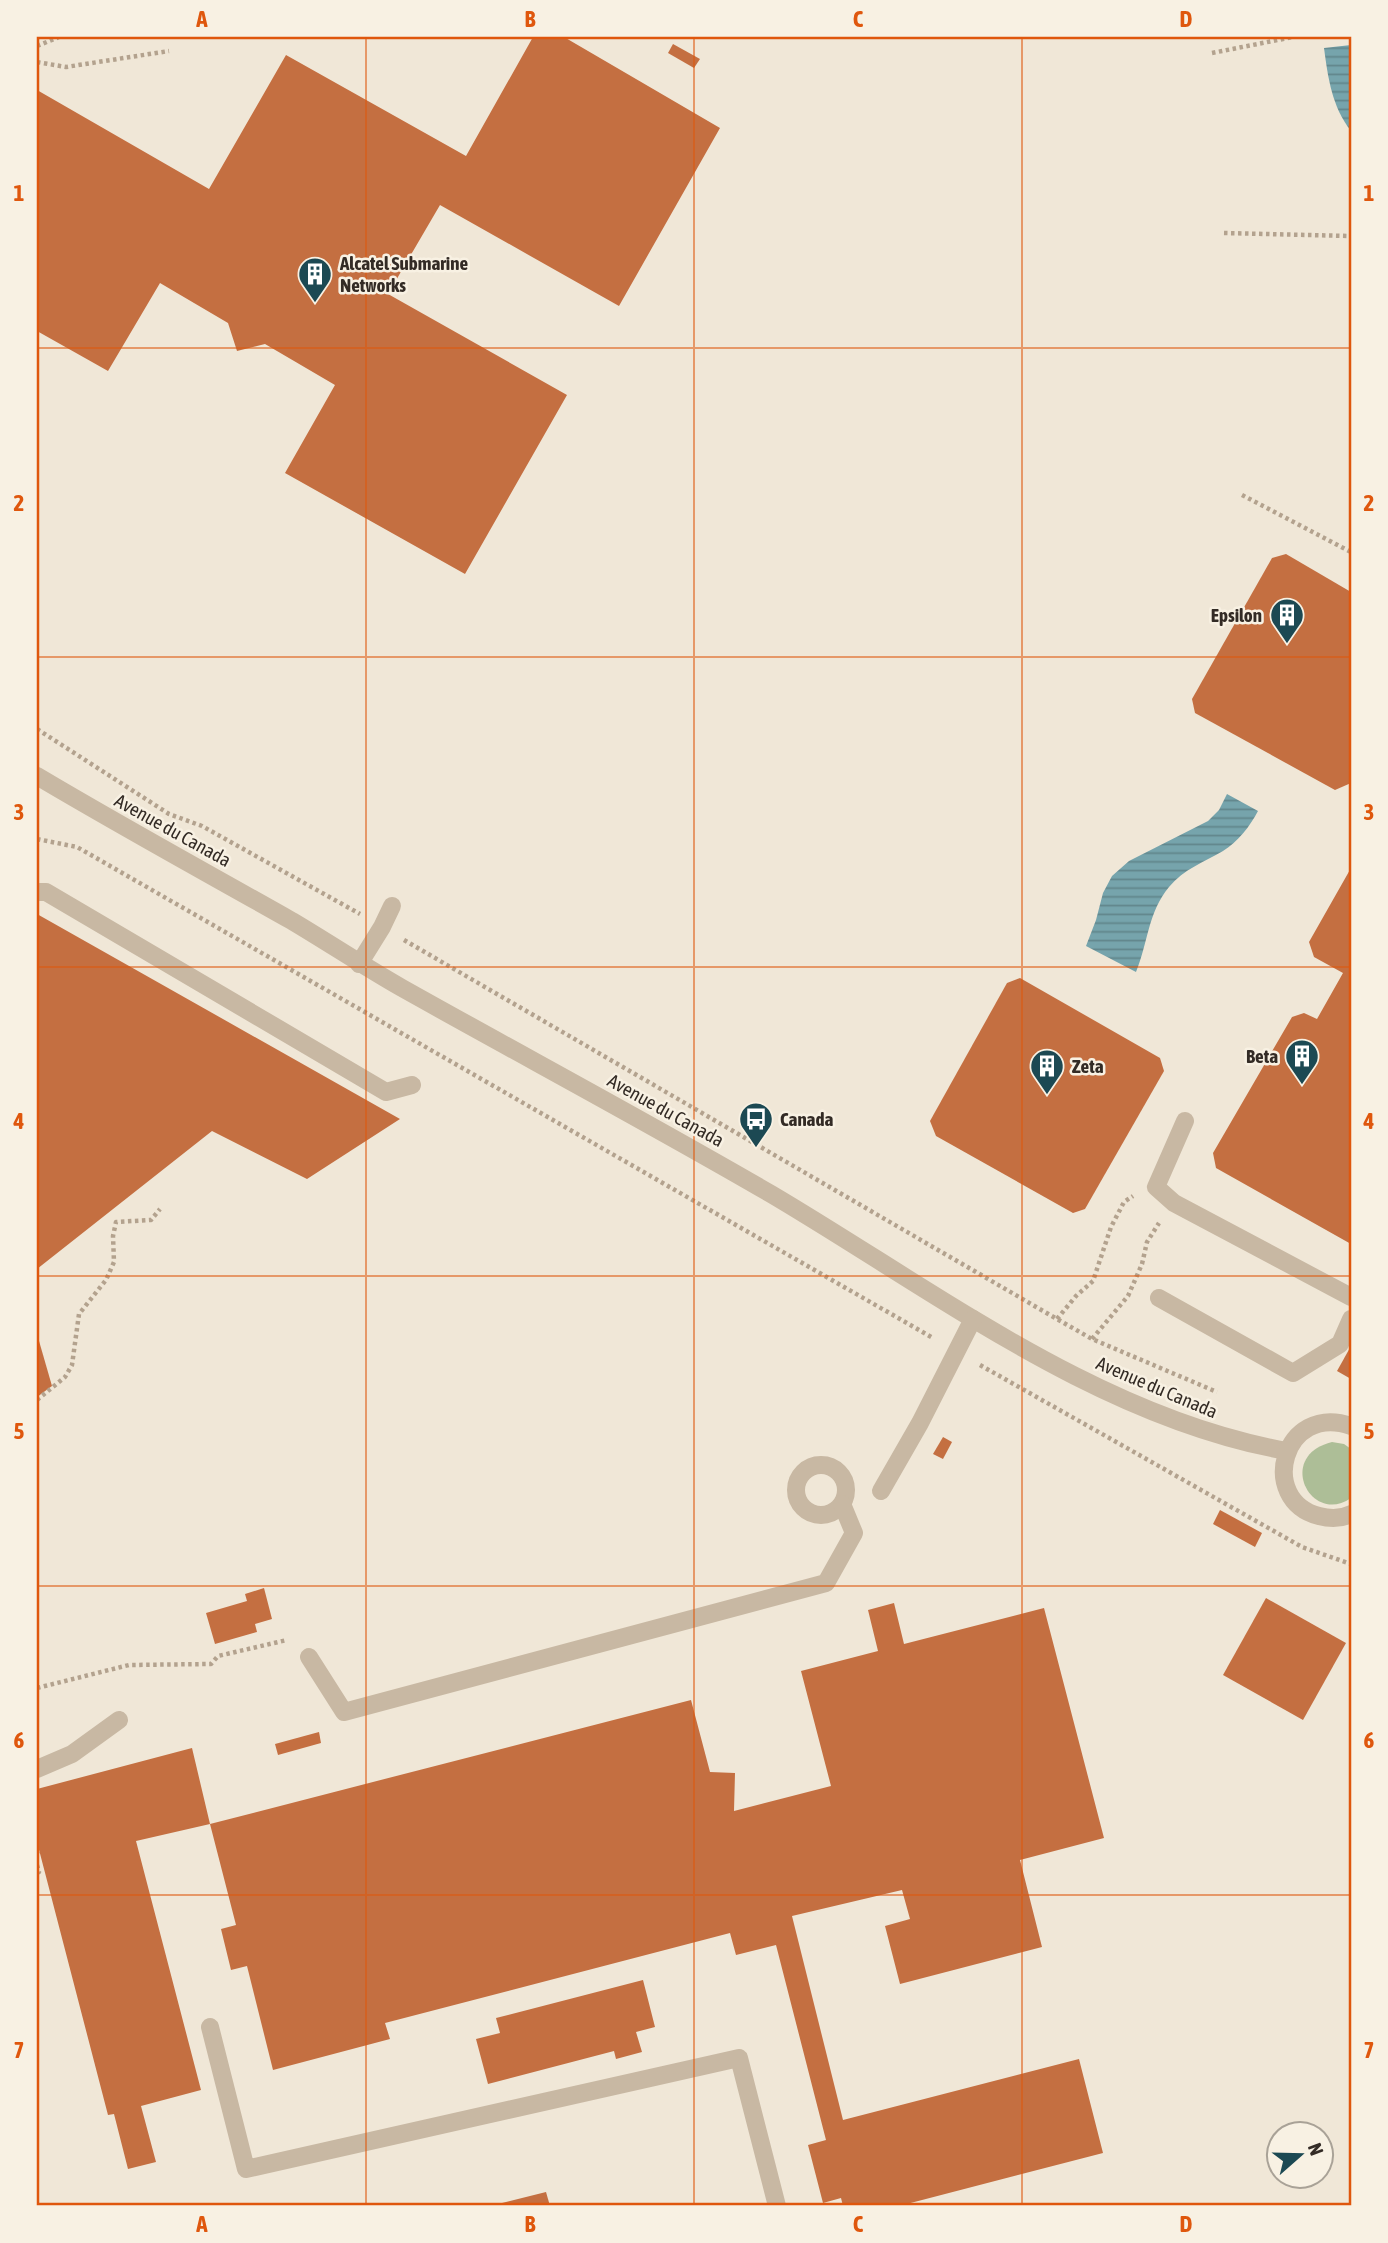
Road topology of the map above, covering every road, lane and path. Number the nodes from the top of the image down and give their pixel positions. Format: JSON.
{"nodes":[{"id":1,"x":60,"y":37,"type":"edge"},
{"id":2,"x":1293,"y":37,"type":"edge"},
{"id":3,"x":37,"y":46,"type":"edge"},
{"id":4,"x":169,"y":51,"type":"dead end"},
{"id":5,"x":1212,"y":53,"type":"dead end"},
{"id":6,"x":37,"y":62,"type":"edge"},
{"id":7,"x":1224,"y":233,"type":"dead end"},
{"id":8,"x":1351,"y":236,"type":"edge"},
{"id":9,"x":1242,"y":495,"type":"dead end"},
{"id":10,"x":1351,"y":552,"type":"edge"},
{"id":11,"x":37,"y":729,"type":"edge"},
{"id":12,"x":37,"y":776,"type":"edge"},
{"id":13,"x":37,"y":839,"type":"edge"},
{"id":14,"x":37,"y":892,"type":"edge"},
{"id":15,"x":392,"y":906,"type":"dead end"},
{"id":16,"x":382,"y":927,"type":"junction"},
{"id":17,"x":359,"y":964,"type":"junction"},
{"id":18,"x":412,"y":1085,"type":"dead end"},
{"id":19,"x":1185,"y":1121,"type":"dead end"},
{"id":20,"x":1156,"y":1187,"type":"junction"},
{"id":21,"x":1174,"y":1203,"type":"junction"},
{"id":22,"x":160,"y":1209,"type":"dead end"},
{"id":23,"x":1351,"y":1297,"type":"edge"},
{"id":24,"x":1159,"y":1298,"type":"dead end"},
{"id":25,"x":973,"y":1319,"type":"junction"},
{"id":26,"x":1056,"y":1319,"type":"junction"},
{"id":27,"x":1351,"y":1319,"type":"edge"},
{"id":28,"x":1092,"y":1339,"type":"junction"},
{"id":29,"x":956,"y":1351,"type":"junction"},
{"id":30,"x":1217,"y":1392,"type":"dead end"},
{"id":31,"x":37,"y":1400,"type":"edge"},
{"id":32,"x":1351,"y":1426,"type":"edge"},
{"id":33,"x":1287,"y":1451,"type":"junction"},
{"id":34,"x":881,"y":1491,"type":"dead end"},
{"id":35,"x":842,"y":1504,"type":"dead end"},
{"id":36,"x":1351,"y":1514,"type":"edge"},
{"id":37,"x":1351,"y":1564,"type":"edge"},
{"id":38,"x":293,"y":1639,"type":"dead end"},
{"id":39,"x":309,"y":1657,"type":"dead end"},
{"id":40,"x":37,"y":1688,"type":"edge"},
{"id":41,"x":119,"y":1720,"type":"dead end"},
{"id":42,"x":37,"y":1769,"type":"edge"},
{"id":43,"x":37,"y":1865,"type":"edge"},
{"id":44,"x":37,"y":1873,"type":"edge"},
{"id":45,"x":210,"y":2027,"type":"dead end"},
{"id":46,"x":777,"y":2206,"type":"edge"}],
"edges":[{"from":1,"to":3,"type":"path"},
{"from":2,"to":5,"type":"path"},
{"from":4,"to":6,"type":"path"},
{"from":7,"to":8,"type":"path"},
{"from":9,"to":10,"type":"path"},
{"from":11,"to":16,"type":"path"},
{"from":12,"to":17,"type":"street","name":"Avenue du Canada"},
{"from":13,"to":29,"type":"path"},
{"from":14,"to":18,"type":"street"},
{"from":15,"to":16,"type":"street"},
{"from":16,"to":17,"type":"street"},
{"from":16,"to":26,"type":"path"},
{"from":17,"to":25,"type":"street","name":"Avenue du Canada"},
{"from":19,"to":20,"type":"street"},
{"from":20,"to":21,"type":"street"},
{"from":20,"to":26,"type":"path"},
{"from":21,"to":23,"type":"street"},
{"from":21,"to":28,"type":"path"},
{"from":22,"to":31,"type":"path"},
{"from":24,"to":27,"type":"street"},
{"from":25,"to":29,"type":"street"},
{"from":25,"to":33,"type":"street","name":"Avenue du Canada"},
{"from":26,"to":28,"type":"path"},
{"from":28,"to":30,"type":"path"},
{"from":29,"to":34,"type":"street"},
{"from":29,"to":37,"type":"path"},
{"from":32,"to":33,"type":"street"},
{"from":33,"to":36,"type":"street"},
{"from":35,"to":39,"type":"street"},
{"from":38,"to":40,"type":"path"},
{"from":41,"to":42,"type":"street"},
{"from":43,"to":44,"type":"path"},
{"from":45,"to":46,"type":"street"}]}
